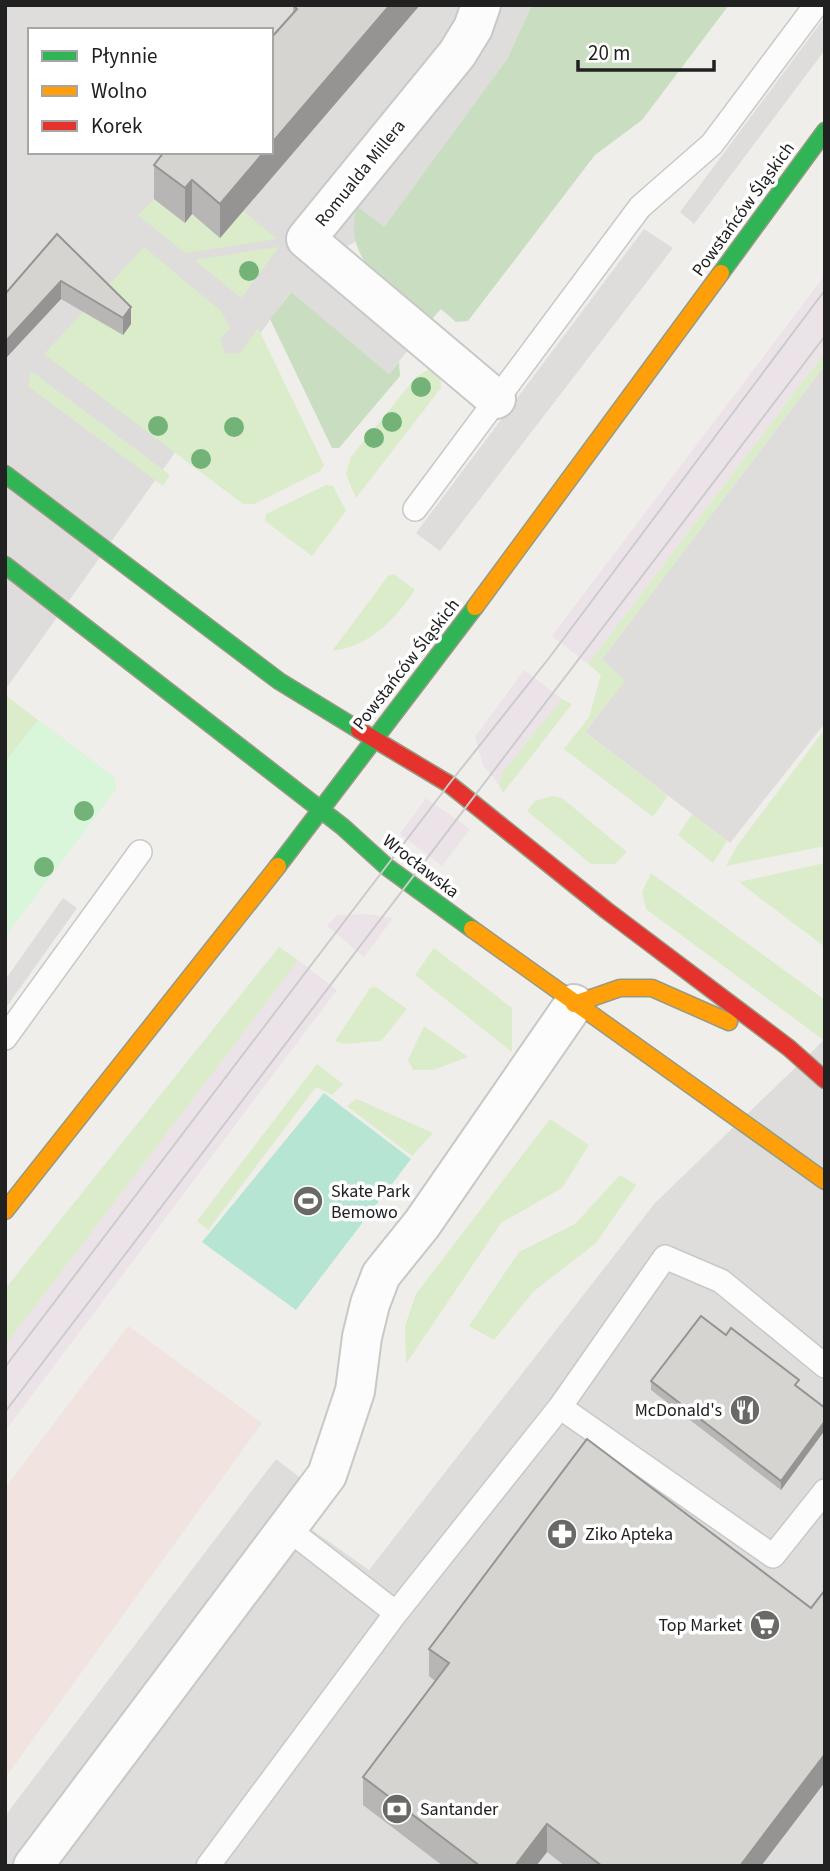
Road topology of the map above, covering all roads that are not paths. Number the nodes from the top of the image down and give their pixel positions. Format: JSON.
{"nodes":[{"id":1,"x":481,"y":5,"type":"edge"},
{"id":2,"x":816,"y":5,"type":"edge"},
{"id":3,"x":825,"y":131,"type":"edge"},
{"id":4,"x":496,"y":399,"type":"junction"},
{"id":5,"x":5,"y":474,"type":"edge"},
{"id":6,"x":415,"y":509,"type":"dead end"},
{"id":7,"x":5,"y":565,"type":"edge"},
{"id":8,"x":373,"y":738,"type":"junction"},
{"id":9,"x":320,"y":810,"type":"junction"},
{"id":10,"x":140,"y":852,"type":"dead end"},
{"id":11,"x":573,"y":1004,"type":"junction"},
{"id":12,"x":5,"y":1038,"type":"edge"},
{"id":13,"x":789,"y":1048,"type":"junction"},
{"id":14,"x":825,"y":1080,"type":"edge"},
{"id":15,"x":825,"y":1181,"type":"edge"},
{"id":16,"x":5,"y":1211,"type":"edge"},
{"id":17,"x":825,"y":1366,"type":"edge"},
{"id":18,"x":560,"y":1407,"type":"junction"},
{"id":19,"x":825,"y":1491,"type":"edge"},
{"id":20,"x":288,"y":1529,"type":"junction"},
{"id":21,"x":396,"y":1613,"type":"junction"},
{"id":22,"x":33,"y":1866,"type":"edge"},
{"id":23,"x":208,"y":1866,"type":"edge"}],
"edges":[{"from":1,"to":4,"type":"street","name":"Romualda Millera"},
{"from":2,"to":4,"type":"lane"},
{"from":3,"to":8,"type":"street","name":"Powstańców Śląskich"},
{"from":4,"to":6,"type":"lane"},
{"from":5,"to":8,"type":"street"},
{"from":7,"to":9,"type":"street","name":"Wrocławska"},
{"from":8,"to":9,"type":"street","name":"Powstańców Śląskich"},
{"from":8,"to":13,"type":"street"},
{"from":9,"to":11,"type":"street","name":"Wrocławska"},
{"from":9,"to":16,"type":"street","name":"Powstańców Śląskich"},
{"from":10,"to":12,"type":"lane"},
{"from":11,"to":13,"type":"street"},
{"from":11,"to":15,"type":"street","name":"Wrocławska"},
{"from":11,"to":20,"type":"street"},
{"from":13,"to":14,"type":"street"},
{"from":17,"to":18,"type":"lane"},
{"from":18,"to":19,"type":"lane"},
{"from":18,"to":21,"type":"lane"},
{"from":20,"to":21,"type":"lane"},
{"from":20,"to":22,"type":"street"},
{"from":21,"to":23,"type":"lane"}]}
